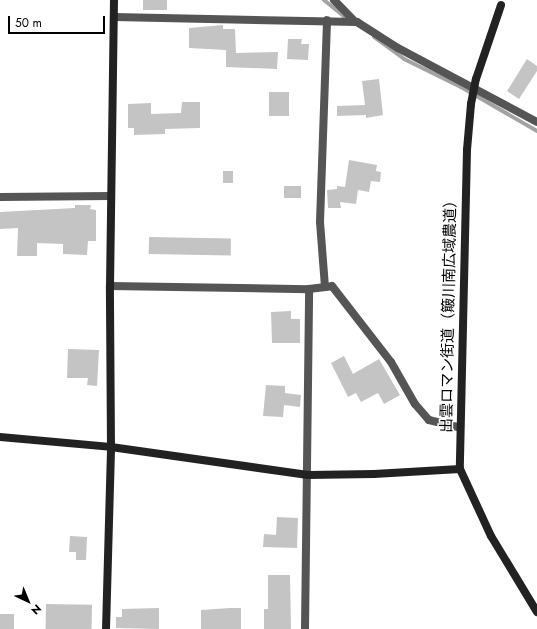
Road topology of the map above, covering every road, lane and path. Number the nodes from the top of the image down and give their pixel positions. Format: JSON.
{"nodes":[{"id":1,"x":114,"y":0,"type":"edge"},
{"id":2,"x":334,"y":0,"type":"edge"},
{"id":3,"x":502,"y":2,"type":"edge"},
{"id":4,"x":114,"y":17,"type":"junction"},
{"id":5,"x":327,"y":20,"type":"junction"},
{"id":6,"x":355,"y":22,"type":"junction"},
{"id":7,"x":537,"y":122,"type":"edge"},
{"id":8,"x":0,"y":196,"type":"edge"},
{"id":9,"x":111,"y":196,"type":"junction"},
{"id":10,"x":110,"y":286,"type":"junction"},
{"id":11,"x":326,"y":287,"type":"junction"},
{"id":12,"x":310,"y":288,"type":"junction"},
{"id":13,"x":460,"y":428,"type":"junction"},
{"id":14,"x":0,"y":437,"type":"edge"},
{"id":15,"x":111,"y":447,"type":"junction"},
{"id":16,"x":460,"y":469,"type":"junction"},
{"id":17,"x":308,"y":475,"type":"junction"},
{"id":18,"x":537,"y":612,"type":"edge"},
{"id":19,"x":106,"y":629,"type":"edge"},
{"id":20,"x":305,"y":629,"type":"edge"}],
"edges":[{"from":1,"to":4,"type":"street"},
{"from":2,"to":6,"type":"street"},
{"from":3,"to":13,"type":"street","name":"出雲ロマン街道（簸川南広域農道）","bridge":true},
{"from":4,"to":5,"type":"street"},
{"from":4,"to":9,"type":"street"},
{"from":5,"to":6,"type":"street"},
{"from":5,"to":11,"type":"street"},
{"from":6,"to":7,"type":"street"},
{"from":8,"to":9,"type":"street"},
{"from":9,"to":10,"type":"street"},
{"from":10,"to":12,"type":"street"},
{"from":10,"to":15,"type":"street"},
{"from":11,"to":12,"type":"street"},
{"from":11,"to":13,"type":"street"},
{"from":12,"to":17,"type":"street"},
{"from":13,"to":16,"type":"street","name":"出雲ロマン街道（簸川南広域農道）"},
{"from":14,"to":15,"type":"street"},
{"from":15,"to":17,"type":"street"},
{"from":15,"to":19,"type":"street"},
{"from":16,"to":17,"type":"street"},
{"from":16,"to":18,"type":"street","name":"出雲ロマン街道（簸川南広域農道）"},
{"from":17,"to":20,"type":"street"}]}
